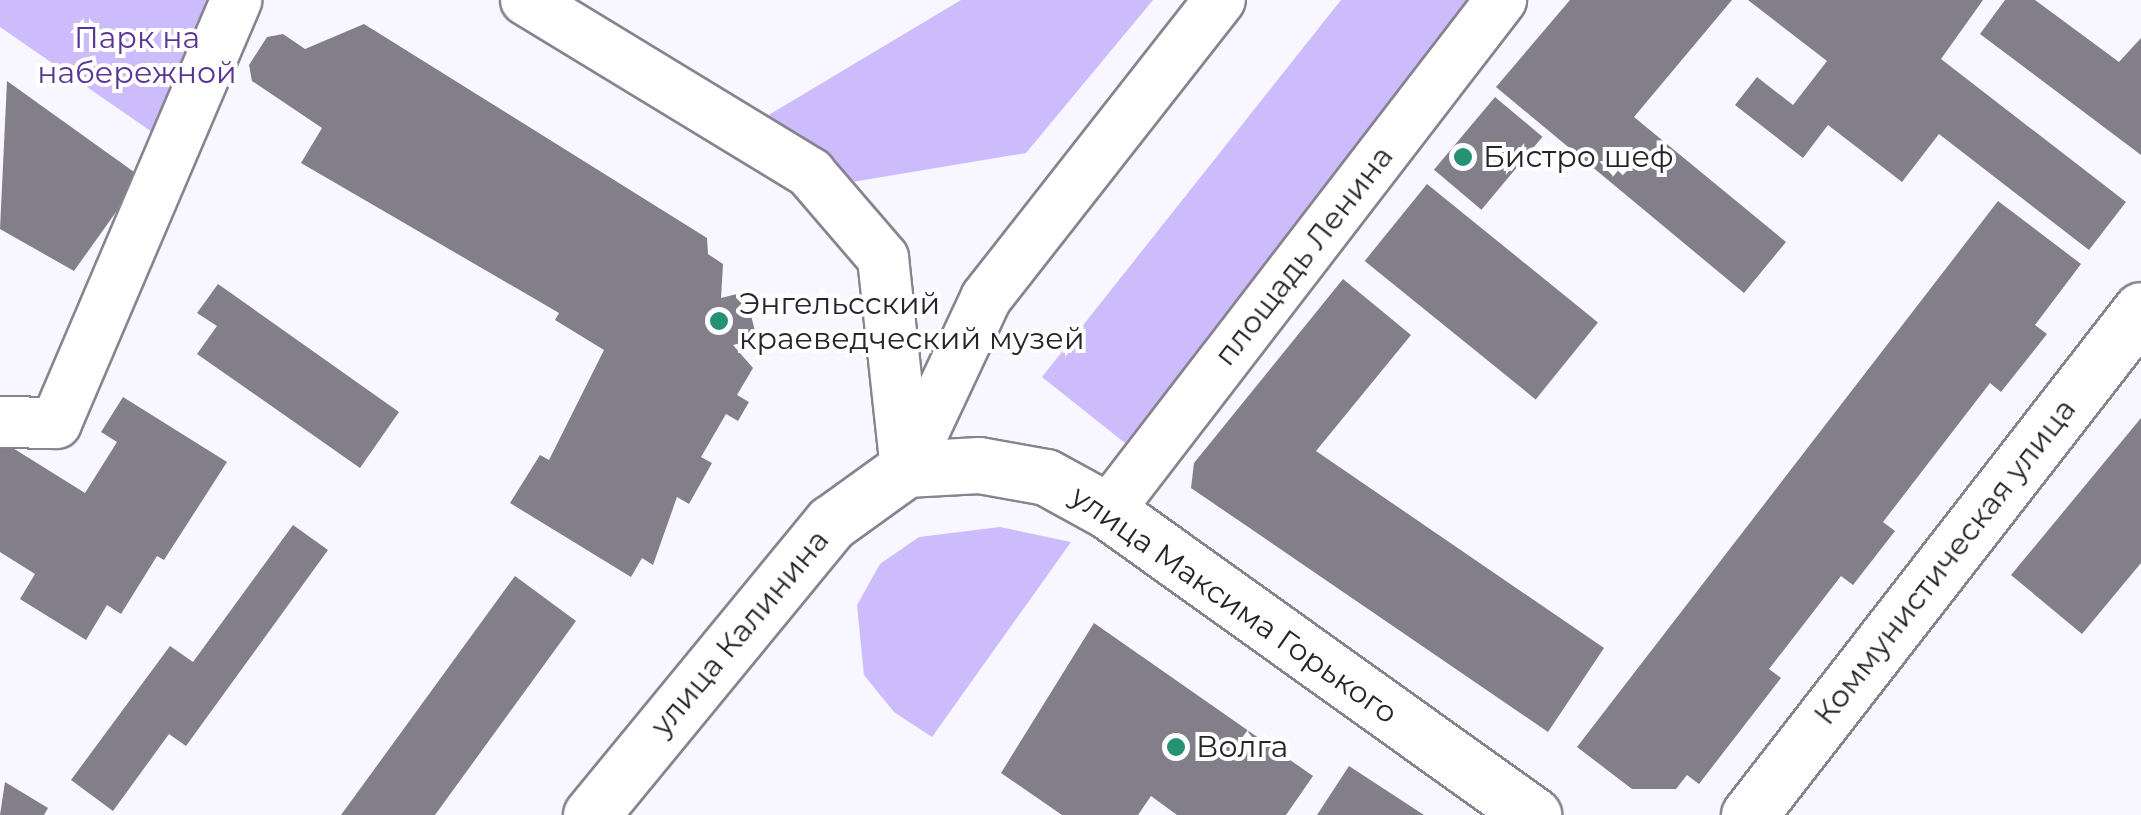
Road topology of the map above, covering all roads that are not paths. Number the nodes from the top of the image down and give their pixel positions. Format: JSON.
{"nodes":[{"id":1,"x":236,"y":0,"type":"edge"},
{"id":2,"x":526,"y":0,"type":"edge"},
{"id":3,"x":1220,"y":0,"type":"edge"},
{"id":4,"x":1501,"y":0,"type":"edge"},
{"id":5,"x":2141,"y":310,"type":"edge"},
{"id":6,"x":0,"y":422,"type":"edge"},
{"id":7,"x":906,"y":469,"type":"junction"},
{"id":8,"x":1108,"y":512,"type":"junction"},
{"id":9,"x":591,"y":815,"type":"edge"},
{"id":10,"x":1533,"y":815,"type":"edge"},
{"id":11,"x":1748,"y":815,"type":"edge"}],
"edges":[{"from":1,"to":6,"type":"street"},
{"from":2,"to":7,"type":"street"},
{"from":3,"to":7,"type":"street"},
{"from":4,"to":8,"type":"street","name":"площадь Ленина"},
{"from":5,"to":11,"type":"main road","name":"Коммунистическая улица"},
{"from":7,"to":8,"type":"main road","name":"улица Максима Горького"},
{"from":7,"to":9,"type":"main road","name":"улица Калинина"},
{"from":8,"to":10,"type":"main road","name":"улица Максима Горького"}]}
